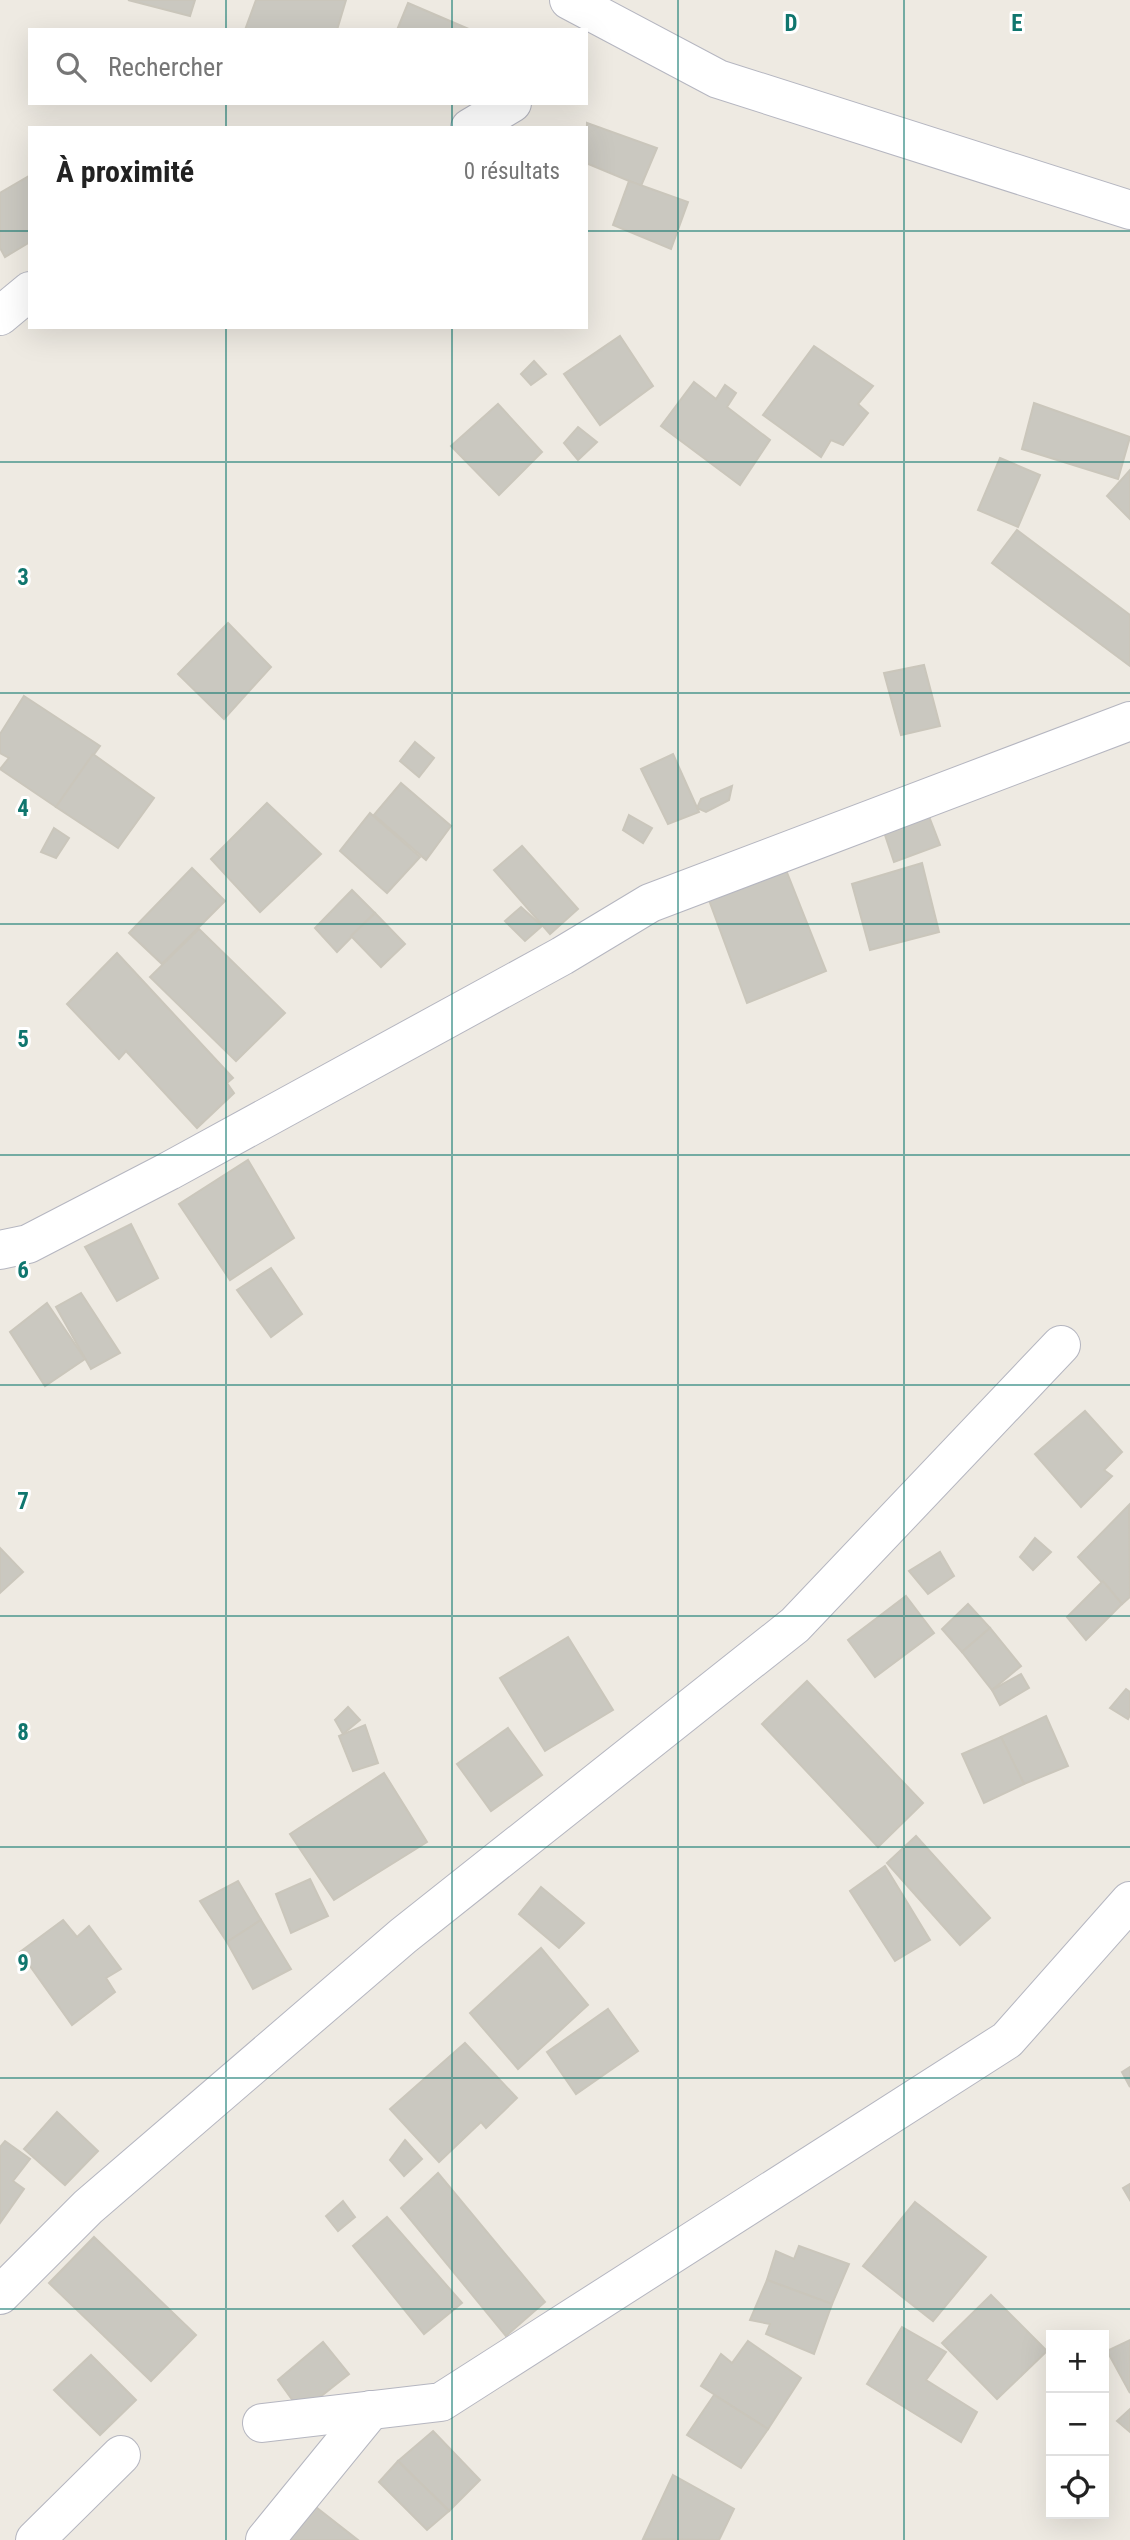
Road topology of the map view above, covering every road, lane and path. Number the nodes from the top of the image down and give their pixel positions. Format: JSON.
{"nodes":[{"id":1,"x":574,"y":12,"type":"edge"},
{"id":2,"x":509,"y":105,"type":"edge"},
{"id":3,"x":473,"y":126,"type":"edge"},
{"id":4,"x":1130,"y":209,"type":"edge"},
{"id":5,"x":28,"y":293,"type":"edge"},
{"id":6,"x":0,"y":316,"type":"edge"},
{"id":7,"x":1130,"y":721,"type":"edge"},
{"id":8,"x":0,"y":1250,"type":"edge"},
{"id":9,"x":1061,"y":1345,"type":"dead end"},
{"id":10,"x":1130,"y":1901,"type":"edge"},
{"id":11,"x":0,"y":2295,"type":"edge"},
{"id":12,"x":371,"y":2410,"type":"junction"},
{"id":13,"x":262,"y":2423,"type":"dead end"},
{"id":14,"x":121,"y":2455,"type":"dead end"},
{"id":15,"x":35,"y":2540,"type":"edge"},
{"id":16,"x":265,"y":2540,"type":"edge"}],
"edges":[{"from":1,"to":4,"type":"street"},
{"from":2,"to":3,"type":"street"},
{"from":5,"to":6,"type":"street"},
{"from":7,"to":8,"type":"street"},
{"from":9,"to":11,"type":"street"},
{"from":10,"to":12,"type":"street"},
{"from":12,"to":13,"type":"street"},
{"from":12,"to":16,"type":"street"},
{"from":14,"to":15,"type":"street"}]}
